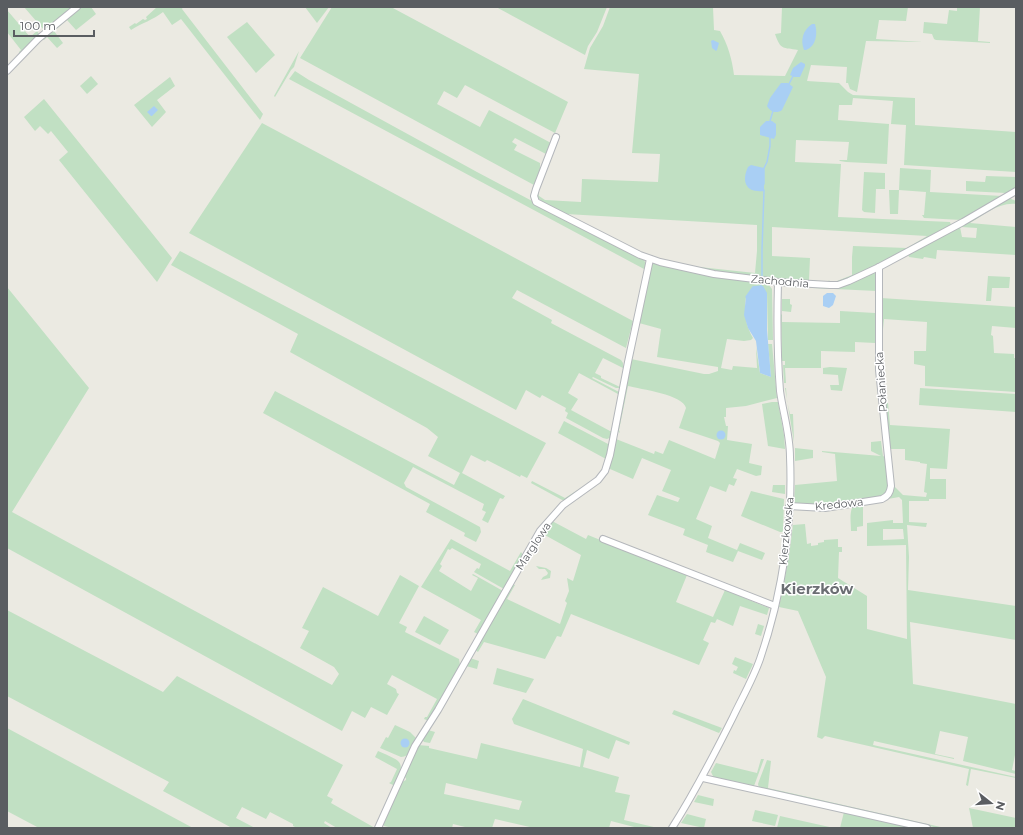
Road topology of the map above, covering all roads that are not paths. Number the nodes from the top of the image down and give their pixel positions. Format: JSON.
{"nodes":[{"id":1,"x":77,"y":7,"type":"edge"},
{"id":2,"x":7,"y":71,"type":"edge"},
{"id":3,"x":556,"y":137,"type":"dead end"},
{"id":4,"x":1016,"y":192,"type":"edge"},
{"id":5,"x":650,"y":260,"type":"junction"},
{"id":6,"x":880,"y":267,"type":"junction"},
{"id":7,"x":778,"y":282,"type":"junction"},
{"id":8,"x":888,"y":496,"type":"joint"},
{"id":9,"x":790,"y":506,"type":"junction"},
{"id":10,"x":603,"y":539,"type":"dead end"},
{"id":11,"x":774,"y":606,"type":"junction"},
{"id":12,"x":703,"y":778,"type":"junction"},
{"id":13,"x":378,"y":828,"type":"edge"},
{"id":14,"x":672,"y":828,"type":"edge"},
{"id":15,"x":927,"y":828,"type":"edge"}],
"edges":[{"from":1,"to":2,"type":"street"},
{"from":3,"to":5,"type":"street","name":"Zachodnia"},
{"from":4,"to":6,"type":"street","name":"Zachodnia"},
{"from":5,"to":7,"type":"street","name":"Zachodnia"},
{"from":5,"to":13,"type":"street","name":"Marglowa"},
{"from":6,"to":7,"type":"street","name":"Zachodnia"},
{"from":6,"to":8,"type":"street","name":"Połaniecka"},
{"from":7,"to":9,"type":"street","name":"Kierzkowska"},
{"from":8,"to":9,"type":"street","name":"Kredowa"},
{"from":9,"to":11,"type":"street","name":"Kierzkowska"},
{"from":10,"to":11,"type":"street"},
{"from":11,"to":12,"type":"street","name":"Kierzkowska"},
{"from":12,"to":14,"type":"street","name":"Kierzkowska"},
{"from":12,"to":15,"type":"street"}]}
